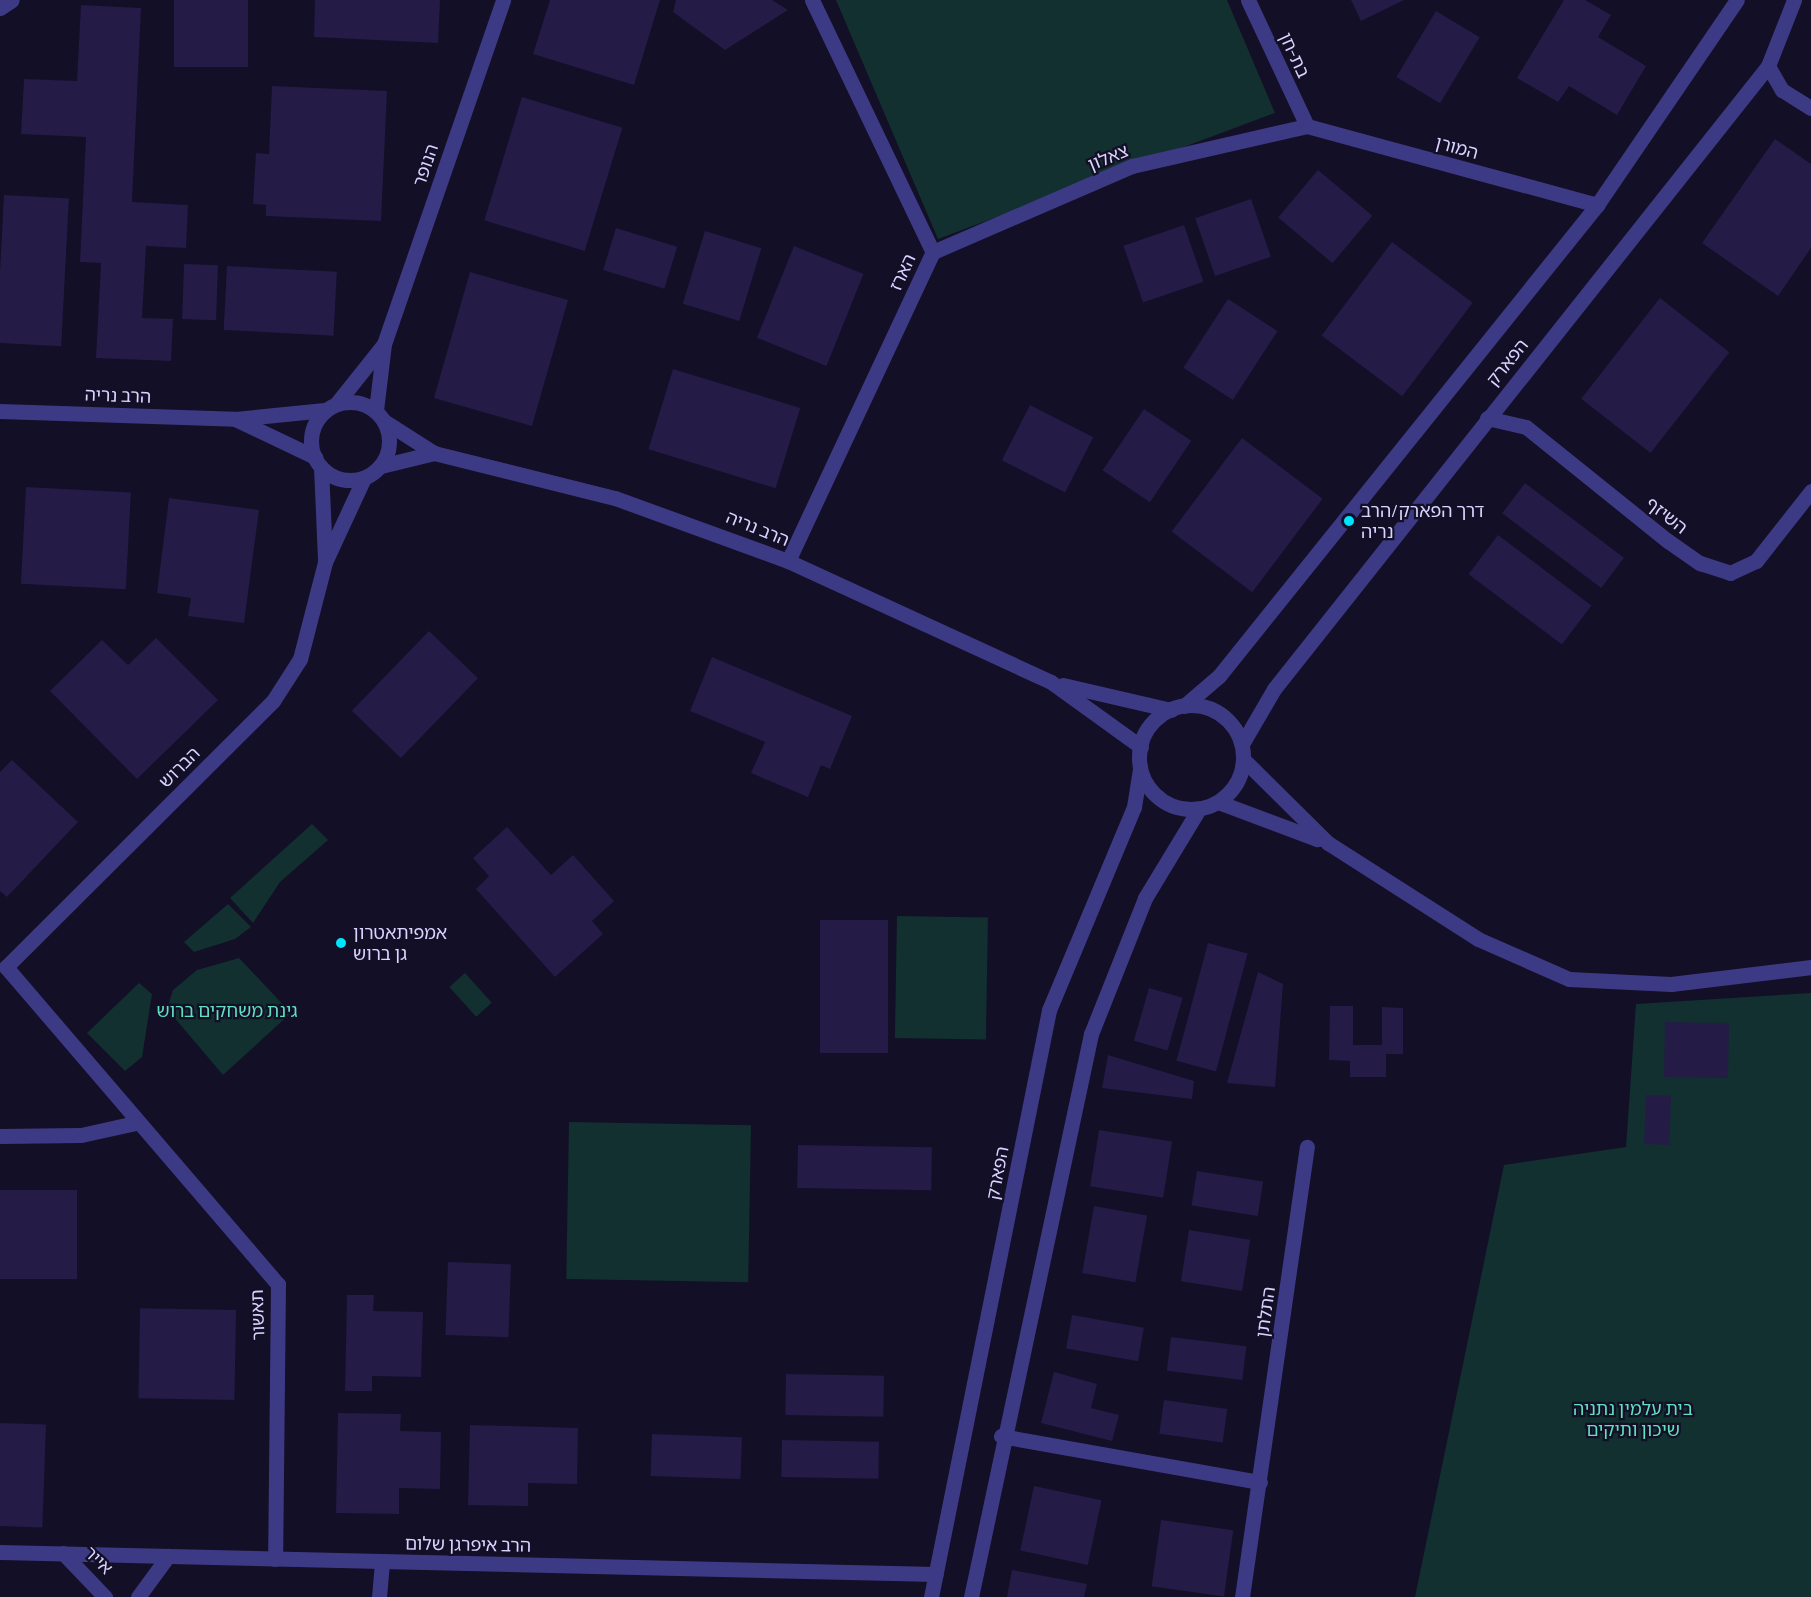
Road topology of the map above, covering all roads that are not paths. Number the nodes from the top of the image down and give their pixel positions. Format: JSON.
{"nodes":[{"id":1,"x":12,"y":0,"type":"edge"},
{"id":2,"x":503,"y":0,"type":"edge"},
{"id":3,"x":812,"y":0,"type":"edge"},
{"id":4,"x":1248,"y":0,"type":"edge"},
{"id":5,"x":1737,"y":0,"type":"edge"},
{"id":6,"x":1794,"y":0,"type":"edge"},
{"id":7,"x":0,"y":8,"type":"edge"},
{"id":8,"x":1768,"y":66,"type":"junction"},
{"id":9,"x":1811,"y":108,"type":"edge"},
{"id":10,"x":1307,"y":126,"type":"junction"},
{"id":11,"x":1597,"y":204,"type":"junction"},
{"id":12,"x":933,"y":252,"type":"junction"},
{"id":13,"x":384,"y":344,"type":"junction"},
{"id":14,"x":331,"y":407,"type":"junction"},
{"id":15,"x":0,"y":411,"type":"edge"},
{"id":16,"x":380,"y":415,"type":"junction"},
{"id":17,"x":1487,"y":417,"type":"junction"},
{"id":18,"x":235,"y":419,"type":"junction"},
{"id":19,"x":434,"y":453,"type":"junction"},
{"id":20,"x":318,"y":462,"type":"junction"},
{"id":21,"x":381,"y":466,"type":"junction"},
{"id":22,"x":364,"y":478,"type":"junction"},
{"id":23,"x":1811,"y":491,"type":"edge"},
{"id":24,"x":788,"y":561,"type":"junction"},
{"id":25,"x":325,"y":562,"type":"junction"},
{"id":26,"x":1051,"y":682,"type":"junction"},
{"id":27,"x":1177,"y":708,"type":"junction"},
{"id":28,"x":1242,"y":744,"type":"junction"},
{"id":29,"x":1141,"y":747,"type":"junction"},
{"id":30,"x":1244,"y":760,"type":"junction"},
{"id":31,"x":1140,"y":770,"type":"junction"},
{"id":32,"x":1218,"y":802,"type":"junction"},
{"id":33,"x":1199,"y":809,"type":"junction"},
{"id":34,"x":1328,"y":843,"type":"junction"},
{"id":35,"x":3,"y":967,"type":"edge"},
{"id":36,"x":1811,"y":967,"type":"edge"},
{"id":37,"x":135,"y":1123,"type":"junction"},
{"id":38,"x":0,"y":1136,"type":"edge"},
{"id":39,"x":1307,"y":1147,"type":"dead end"},
{"id":40,"x":1001,"y":1436,"type":"junction"},
{"id":41,"x":1260,"y":1482,"type":"junction"},
{"id":42,"x":0,"y":1552,"type":"edge"},
{"id":43,"x":63,"y":1553,"type":"junction"},
{"id":44,"x":168,"y":1556,"type":"junction"},
{"id":45,"x":276,"y":1559,"type":"junction"},
{"id":46,"x":382,"y":1561,"type":"junction"},
{"id":47,"x":936,"y":1574,"type":"junction"},
{"id":48,"x":105,"y":1597,"type":"edge"},
{"id":49,"x":138,"y":1597,"type":"edge"},
{"id":50,"x":379,"y":1597,"type":"edge"},
{"id":51,"x":931,"y":1597,"type":"edge"},
{"id":52,"x":971,"y":1597,"type":"edge"},
{"id":53,"x":1242,"y":1597,"type":"edge"}],
"edges":[{"from":1,"to":7,"type":"street"},
{"from":2,"to":13,"type":"street","name":"הנופר"},
{"from":3,"to":12,"type":"street","name":"הארז"},
{"from":4,"to":10,"type":"street","name":"בת-חן"},
{"from":5,"to":11,"type":"street","name":"הפארק"},
{"from":6,"to":8,"type":"street","name":"הפארק"},
{"from":8,"to":9,"type":"street"},
{"from":8,"to":17,"type":"street","name":"הפארק"},
{"from":10,"to":11,"type":"street","name":"המורן"},
{"from":10,"to":12,"type":"street","name":"צאלון"},
{"from":11,"to":27,"type":"street","name":"הפארק"},
{"from":12,"to":24,"type":"street","name":"הארז"},
{"from":13,"to":14,"type":"street","name":"הנופר"},
{"from":13,"to":16,"type":"street","name":"הנופר"},
{"from":14,"to":16,"type":"street"},
{"from":14,"to":18,"type":"street","name":"הרב נריה"},
{"from":14,"to":20,"type":"street"},
{"from":15,"to":18,"type":"street","name":"הרב נריה"},
{"from":16,"to":19,"type":"street","name":"הרב נריה"},
{"from":16,"to":21,"type":"street"},
{"from":17,"to":23,"type":"street","name":"השיזף"},
{"from":17,"to":28,"type":"street","name":"הפארק"},
{"from":18,"to":20,"type":"street","name":"הרב נריה"},
{"from":19,"to":21,"type":"street","name":"הרב נריה"},
{"from":19,"to":24,"type":"street","name":"הרב נריה"},
{"from":20,"to":22,"type":"street"},
{"from":20,"to":25,"type":"street","name":"הברוש"},
{"from":21,"to":22,"type":"street"},
{"from":22,"to":25,"type":"street","name":"הברוש"},
{"from":24,"to":26,"type":"street","name":"הרב נריה"},
{"from":25,"to":35,"type":"street","name":"הברוש"},
{"from":26,"to":27,"type":"street","name":"הרב נריה"},
{"from":26,"to":29,"type":"street","name":"הרב נריה"},
{"from":27,"to":28,"type":"street"},
{"from":27,"to":29,"type":"street"},
{"from":28,"to":30,"type":"street"},
{"from":29,"to":31,"type":"street"},
{"from":30,"to":32,"type":"street"},
{"from":30,"to":34,"type":"street"},
{"from":31,"to":33,"type":"street"},
{"from":31,"to":47,"type":"street","name":"הפארק"},
{"from":32,"to":33,"type":"street"},
{"from":32,"to":34,"type":"street"},
{"from":33,"to":40,"type":"street"},
{"from":34,"to":36,"type":"street"},
{"from":35,"to":37,"type":"street","name":"תאשור"},
{"from":37,"to":38,"type":"street"},
{"from":37,"to":45,"type":"street","name":"תאשור"},
{"from":39,"to":41,"type":"street","name":"התלתן"},
{"from":40,"to":41,"type":"street"},
{"from":40,"to":52,"type":"street"},
{"from":41,"to":53,"type":"street","name":"התלתן"},
{"from":42,"to":43,"type":"street","name":"הרב איפרגן שלום"},
{"from":43,"to":44,"type":"street","name":"הרב איפרגן שלום"},
{"from":43,"to":48,"type":"street","name":"אייר"},
{"from":44,"to":45,"type":"street","name":"הרב איפרגן שלום"},
{"from":44,"to":49,"type":"street"},
{"from":45,"to":46,"type":"street","name":"הרב איפרגן שלום"},
{"from":46,"to":47,"type":"street","name":"הרב איפרגן שלום"},
{"from":46,"to":50,"type":"street"},
{"from":47,"to":51,"type":"street","name":"הפארק"}]}
